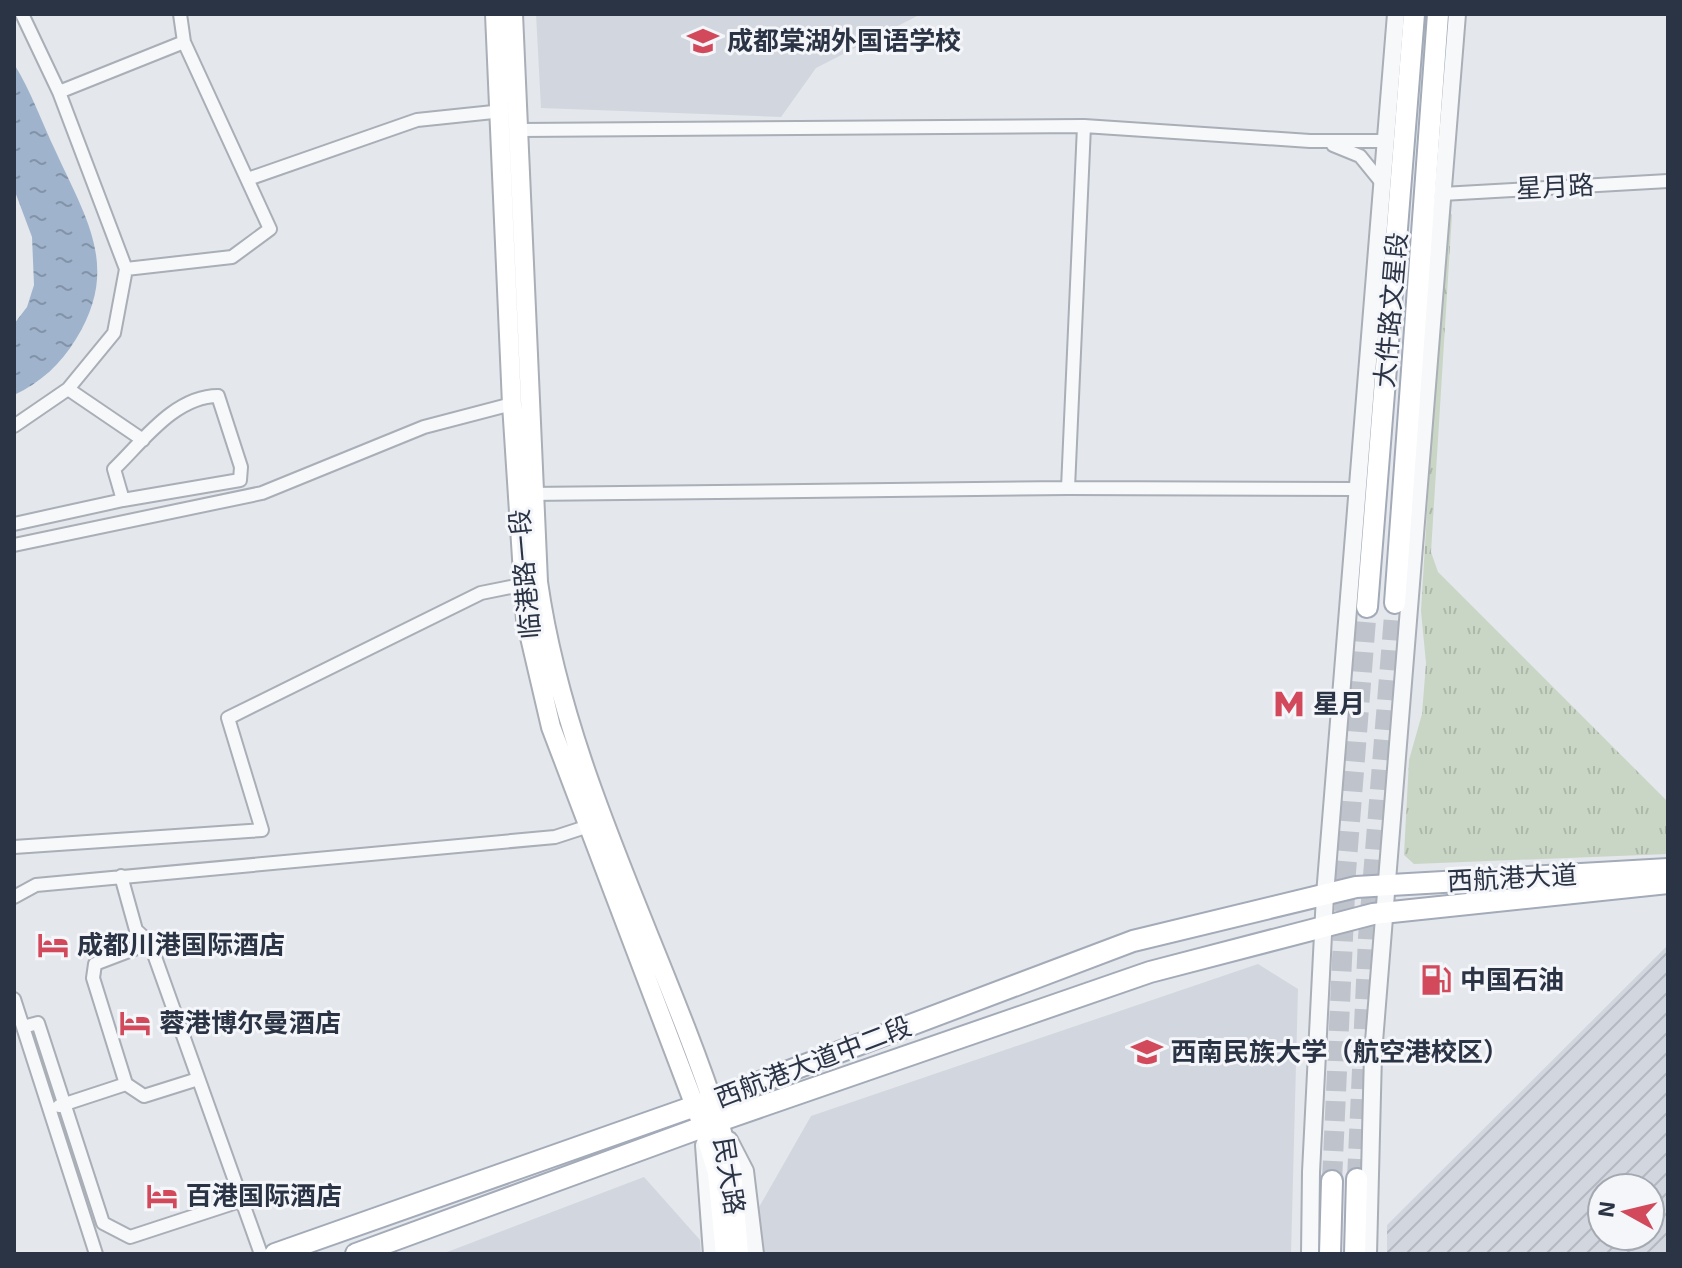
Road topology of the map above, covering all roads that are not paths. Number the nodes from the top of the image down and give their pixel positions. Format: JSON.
{"nodes":[{"id":1,"x":22,"y":14,"type":"edge"},
{"id":2,"x":180,"y":14,"type":"edge"},
{"id":3,"x":495,"y":14,"type":"edge"},
{"id":4,"x":513,"y":14,"type":"edge"},
{"id":5,"x":1396,"y":14,"type":"edge"},
{"id":6,"x":1414,"y":14,"type":"edge"},
{"id":7,"x":1438,"y":14,"type":"edge"},
{"id":8,"x":1457,"y":14,"type":"edge"},
{"id":9,"x":184,"y":42,"type":"junction"},
{"id":10,"x":59,"y":92,"type":"junction"},
{"id":11,"x":510,"y":111,"type":"junction"},
{"id":12,"x":1084,"y":126,"type":"junction"},
{"id":13,"x":520,"y":130,"type":"junction"},
{"id":14,"x":1310,"y":141,"type":"junction"},
{"id":15,"x":1386,"y":141,"type":"junction"},
{"id":16,"x":248,"y":179,"type":"junction"},
{"id":17,"x":1668,"y":181,"type":"edge"},
{"id":18,"x":1382,"y":183,"type":"junction"},
{"id":19,"x":1442,"y":194,"type":"junction"},
{"id":20,"x":126,"y":269,"type":"junction"},
{"id":21,"x":68,"y":389,"type":"junction"},
{"id":22,"x":512,"y":404,"type":"junction"},
{"id":23,"x":14,"y":426,"type":"edge"},
{"id":24,"x":143,"y":440,"type":"junction"},
{"id":25,"x":1068,"y":488,"type":"junction"},
{"id":26,"x":1356,"y":489,"type":"junction"},
{"id":27,"x":526,"y":494,"type":"junction"},
{"id":28,"x":123,"y":500,"type":"junction"},
{"id":29,"x":14,"y":524,"type":"edge"},
{"id":30,"x":14,"y":545,"type":"edge"},
{"id":31,"x":521,"y":585,"type":"junction"},
{"id":32,"x":1395,"y":603,"type":"tunnel mouth"},
{"id":33,"x":1367,"y":607,"type":"tunnel mouth"},
{"id":34,"x":595,"y":824,"type":"junction"},
{"id":35,"x":14,"y":847,"type":"edge"},
{"id":36,"x":1668,"y":869,"type":"edge"},
{"id":37,"x":121,"y":876,"type":"junction"},
{"id":38,"x":1668,"y":883,"type":"edge"},
{"id":39,"x":1387,"y":886,"type":"junction"},
{"id":40,"x":1356,"y":887,"type":"joint"},
{"id":41,"x":1325,"y":895,"type":"junction"},
{"id":42,"x":14,"y":897,"type":"edge"},
{"id":43,"x":1384,"y":912,"type":"junction"},
{"id":44,"x":1324,"y":927,"type":"junction"},
{"id":45,"x":150,"y":943,"type":"junction"},
{"id":46,"x":14,"y":999,"type":"edge"},
{"id":47,"x":23,"y":1027,"type":"junction"},
{"id":48,"x":198,"y":1079,"type":"junction"},
{"id":49,"x":126,"y":1084,"type":"junction"},
{"id":50,"x":704,"y":1103,"type":"junction"},
{"id":51,"x":64,"y":1104,"type":"junction"},
{"id":52,"x":48,"y":1109,"type":"junction"},
{"id":53,"x":711,"y":1124,"type":"junction"},
{"id":54,"x":1357,"y":1179,"type":"tunnel mouth"},
{"id":55,"x":1332,"y":1181,"type":"tunnel mouth"},
{"id":56,"x":240,"y":1201,"type":"junction"},
{"id":57,"x":96,"y":1254,"type":"edge"},
{"id":58,"x":261,"y":1254,"type":"edge"},
{"id":59,"x":275,"y":1254,"type":"edge"},
{"id":60,"x":356,"y":1254,"type":"edge"},
{"id":61,"x":712,"y":1254,"type":"edge"},
{"id":62,"x":725,"y":1254,"type":"edge"},
{"id":63,"x":739,"y":1254,"type":"edge"},
{"id":64,"x":755,"y":1254,"type":"edge"},
{"id":65,"x":1310,"y":1254,"type":"edge"},
{"id":66,"x":1330,"y":1254,"type":"edge"},
{"id":67,"x":1355,"y":1254,"type":"edge"},
{"id":68,"x":1368,"y":1254,"type":"edge"}],
"edges":[{"from":1,"to":10,"type":"street"},
{"from":2,"to":9,"type":"street"},
{"from":3,"to":11,"type":"main road","name":"临港路一段"},
{"from":4,"to":11,"type":"main road","name":"临港路一段"},
{"from":5,"to":15,"type":"street"},
{"from":6,"to":33,"type":"main road","name":"大件路文星段"},
{"from":7,"to":32,"type":"main road","name":"大件路文星段"},
{"from":8,"to":19,"type":"street"},
{"from":9,"to":10,"type":"street"},
{"from":9,"to":16,"type":"street"},
{"from":10,"to":20,"type":"street"},
{"from":11,"to":13,"type":"main road","name":"临港路一段"},
{"from":11,"to":16,"type":"street"},
{"from":11,"to":22,"type":"main road","name":"临港路一段"},
{"from":12,"to":13,"type":"street"},
{"from":12,"to":14,"type":"street"},
{"from":12,"to":25,"type":"street"},
{"from":13,"to":27,"type":"main road","name":"临港路一段"},
{"from":14,"to":15,"type":"street"},
{"from":14,"to":18,"type":"street"},
{"from":15,"to":18,"type":"street"},
{"from":16,"to":20,"type":"street"},
{"from":17,"to":19,"type":"street","name":"星月路"},
{"from":18,"to":26,"type":"street"},
{"from":19,"to":39,"type":"street"},
{"from":20,"to":21,"type":"street"},
{"from":21,"to":23,"type":"street"},
{"from":21,"to":24,"type":"street"},
{"from":22,"to":27,"type":"main road","name":"临港路一段"},
{"from":22,"to":30,"type":"street"},
{"from":24,"to":28,"type":"street"},
{"from":24,"to":28,"type":"street"},
{"from":25,"to":26,"type":"street"},
{"from":25,"to":27,"type":"street"},
{"from":26,"to":41,"type":"street"},
{"from":27,"to":31,"type":"main road","name":"临港路一段"},
{"from":27,"to":34,"type":"main road","name":"临港路一段"},
{"from":28,"to":29,"type":"street"},
{"from":31,"to":34,"type":"main road","name":"临港路一段"},
{"from":31,"to":35,"type":"street"},
{"from":34,"to":37,"type":"street"},
{"from":34,"to":50,"type":"main road","name":"临港路一段"},
{"from":36,"to":39,"type":"main road","name":"西航港大道"},
{"from":37,"to":42,"type":"street"},
{"from":37,"to":45,"type":"street"},
{"from":38,"to":43,"type":"main road"},
{"from":39,"to":40,"type":"main road","name":"西航港大道"},
{"from":39,"to":43,"type":"street"},
{"from":40,"to":41,"type":"main road","name":"西航港大道中二段"},
{"from":41,"to":44,"type":"street"},
{"from":41,"to":50,"type":"main road","name":"西航港大道中二段"},
{"from":43,"to":44,"type":"main road"},
{"from":43,"to":68,"type":"street"},
{"from":44,"to":53,"type":"main road"},
{"from":44,"to":65,"type":"street"},
{"from":45,"to":48,"type":"street"},
{"from":45,"to":49,"type":"street"},
{"from":46,"to":47,"type":"street"},
{"from":47,"to":51,"type":"street"},
{"from":47,"to":52,"type":"street"},
{"from":48,"to":49,"type":"street"},
{"from":48,"to":56,"type":"street"},
{"from":49,"to":51,"type":"street"},
{"from":50,"to":53,"type":"main road","name":"民大路"},
{"from":50,"to":59,"type":"main road","name":"西航港大道中二段"},
{"from":51,"to":52,"type":"street"},
{"from":51,"to":56,"type":"street"},
{"from":52,"to":57,"type":"street"},
{"from":53,"to":60,"type":"main road"},
{"from":53,"to":61,"type":"street"},
{"from":53,"to":62,"type":"main road","name":"民大路"},
{"from":53,"to":63,"type":"main road","name":"民大路"},
{"from":53,"to":64,"type":"street"},
{"from":54,"to":67,"type":"main road"},
{"from":55,"to":66,"type":"main road"},
{"from":56,"to":58,"type":"street"}]}
